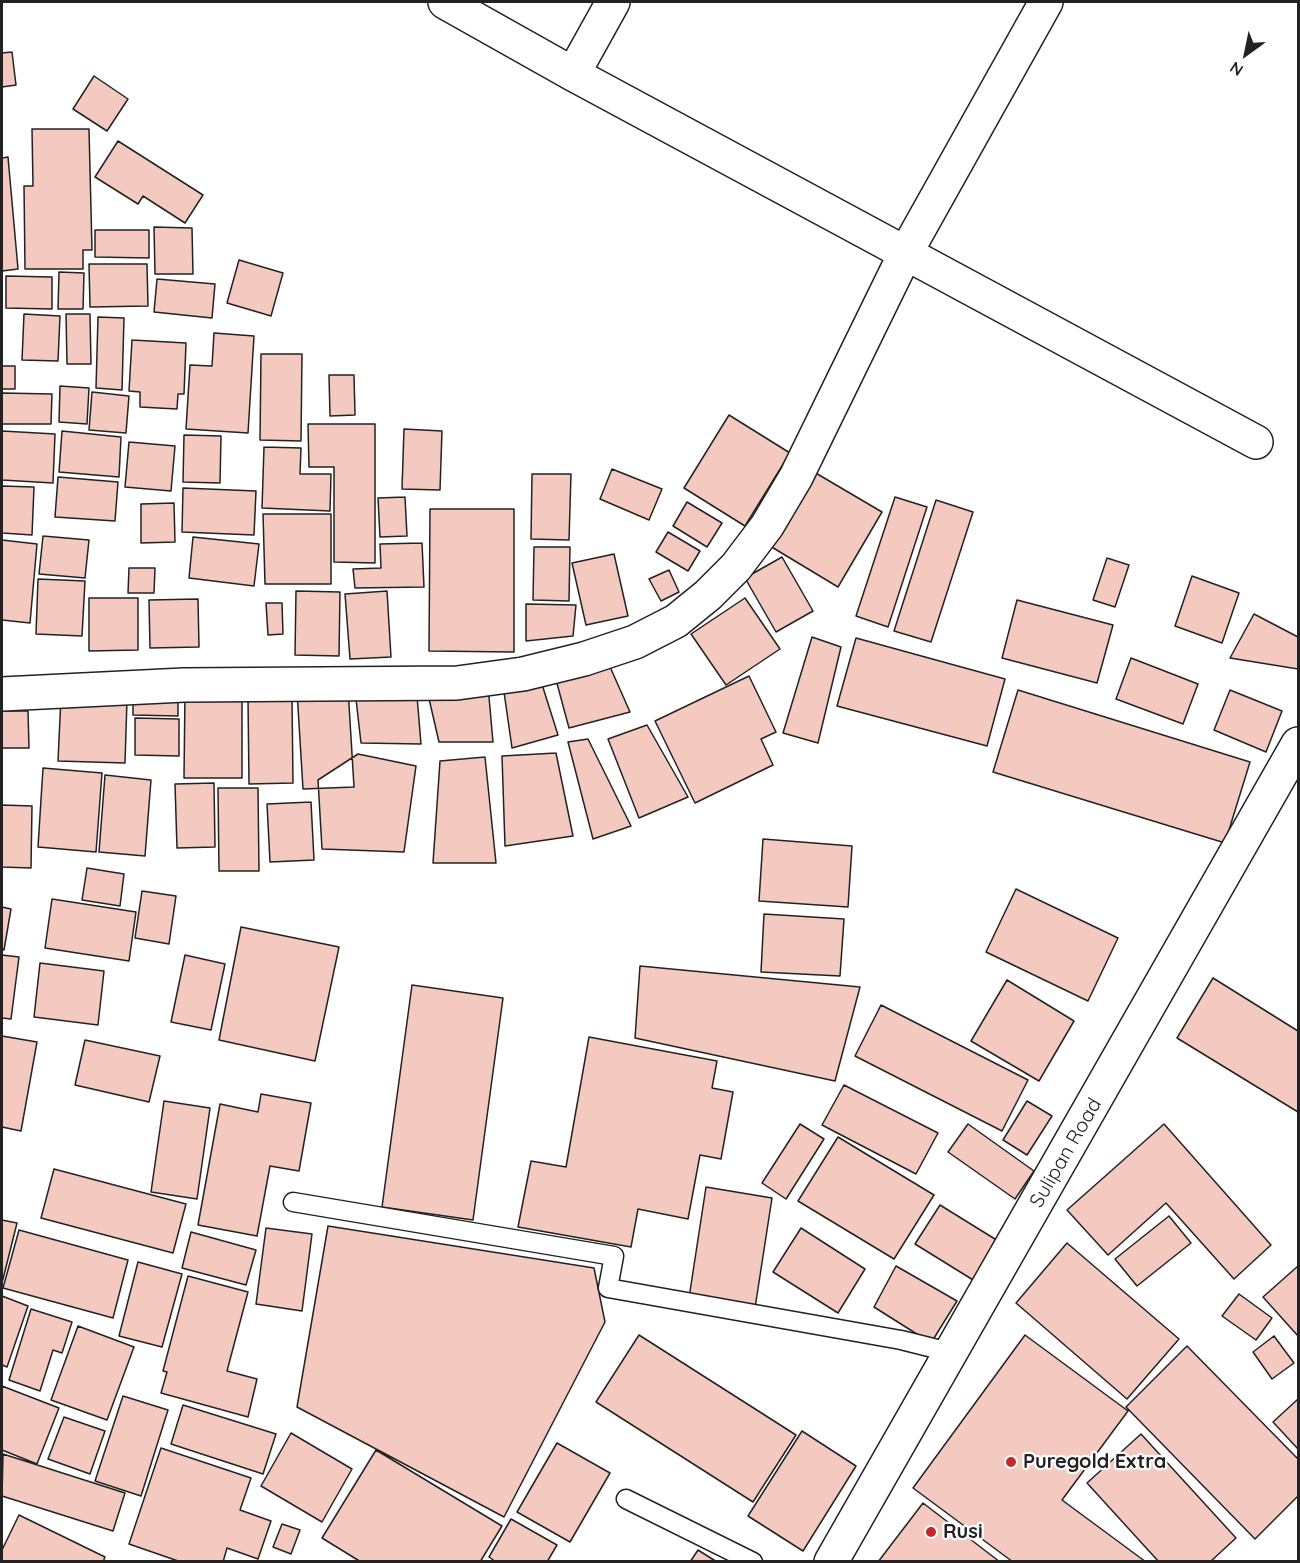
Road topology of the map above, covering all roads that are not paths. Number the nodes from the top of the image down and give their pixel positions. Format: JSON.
{"nodes":[{"id":1,"x":445,"y":2,"type":"edge"},
{"id":2,"x":613,"y":2,"type":"edge"},
{"id":3,"x":1046,"y":2,"type":"edge"},
{"id":4,"x":573,"y":75,"type":"junction"},
{"id":5,"x":905,"y":254,"type":"junction"},
{"id":6,"x":1256,"y":442,"type":"dead end"},
{"id":7,"x":2,"y":694,"type":"edge"},
{"id":8,"x":1299,"y":744,"type":"edge"},
{"id":9,"x":293,"y":1202,"type":"dead end"},
{"id":10,"x":953,"y":1353,"type":"junction"},
{"id":11,"x":626,"y":1498,"type":"dead end"},
{"id":12,"x":753,"y":1562,"type":"edge"},
{"id":13,"x":831,"y":1562,"type":"edge"}],
"edges":[{"from":1,"to":4,"type":"street"},
{"from":2,"to":4,"type":"street"},
{"from":3,"to":5,"type":"street"},
{"from":4,"to":5,"type":"street"},
{"from":5,"to":6,"type":"street"},
{"from":5,"to":7,"type":"street"},
{"from":8,"to":10,"type":"street","name":"Sulipan Road"},
{"from":9,"to":10,"type":"lane"},
{"from":10,"to":13,"type":"street","name":"Sulipan Road"},
{"from":11,"to":12,"type":"lane"}]}
